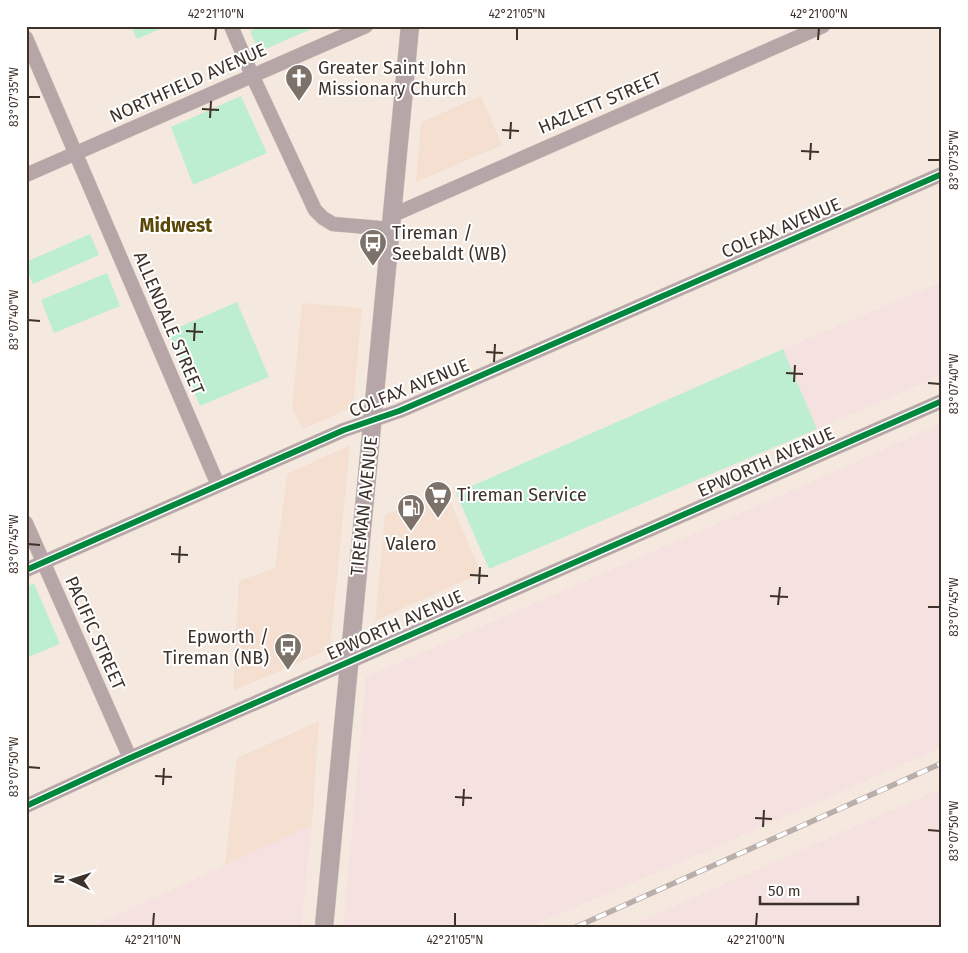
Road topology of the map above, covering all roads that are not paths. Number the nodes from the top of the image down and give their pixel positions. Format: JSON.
{"nodes":[{"id":1,"x":231,"y":26,"type":"edge"},
{"id":2,"x":366,"y":26,"type":"edge"},
{"id":3,"x":410,"y":26,"type":"edge"},
{"id":4,"x":823,"y":26,"type":"edge"},
{"id":5,"x":26,"y":38,"type":"edge"},
{"id":6,"x":252,"y":75,"type":"junction"},
{"id":7,"x":76,"y":153,"type":"junction"},
{"id":8,"x":942,"y":174,"type":"edge"},
{"id":9,"x":26,"y":175,"type":"edge"},
{"id":10,"x":392,"y":222,"type":"junction"},
{"id":11,"x":942,"y":401,"type":"edge"},
{"id":12,"x":373,"y":420,"type":"junction"},
{"id":13,"x":218,"y":485,"type":"junction"},
{"id":14,"x":26,"y":523,"type":"edge"},
{"id":15,"x":44,"y":562,"type":"junction"},
{"id":16,"x":26,"y":570,"type":"edge"},
{"id":17,"x":349,"y":662,"type":"junction"},
{"id":18,"x":130,"y":758,"type":"junction"},
{"id":19,"x":26,"y":806,"type":"edge"},
{"id":20,"x":324,"y":927,"type":"edge"}],
"edges":[{"from":1,"to":6,"type":"street"},
{"from":2,"to":6,"type":"street","name":"NORTHFIELD AVENUE"},
{"from":3,"to":10,"type":"street","name":"TIREMAN AVENUE"},
{"from":4,"to":10,"type":"street","name":"HAZLETT STREET"},
{"from":5,"to":7,"type":"street","name":"ALLENDALE STREET"},
{"from":6,"to":7,"type":"street","name":"NORTHFIELD AVENUE"},
{"from":6,"to":10,"type":"street"},
{"from":7,"to":9,"type":"street","name":"NORTHFIELD AVENUE"},
{"from":7,"to":13,"type":"street","name":"ALLENDALE STREET"},
{"from":8,"to":12,"type":"street","name":"COLFAX AVENUE"},
{"from":10,"to":12,"type":"street","name":"TIREMAN AVENUE"},
{"from":11,"to":17,"type":"street","name":"EPWORTH AVENUE"},
{"from":12,"to":13,"type":"street","name":"COLFAX AVENUE"},
{"from":12,"to":17,"type":"street","name":"TIREMAN AVENUE"},
{"from":13,"to":15,"type":"street","name":"COLFAX AVENUE"},
{"from":14,"to":15,"type":"street","name":"PACIFIC STREET"},
{"from":15,"to":16,"type":"street","name":"COLFAX AVENUE"},
{"from":15,"to":18,"type":"street","name":"PACIFIC STREET"},
{"from":17,"to":18,"type":"street","name":"EPWORTH AVENUE"},
{"from":17,"to":20,"type":"street","name":"TIREMAN AVENUE"},
{"from":18,"to":19,"type":"street","name":"EPWORTH AVENUE"}]}
